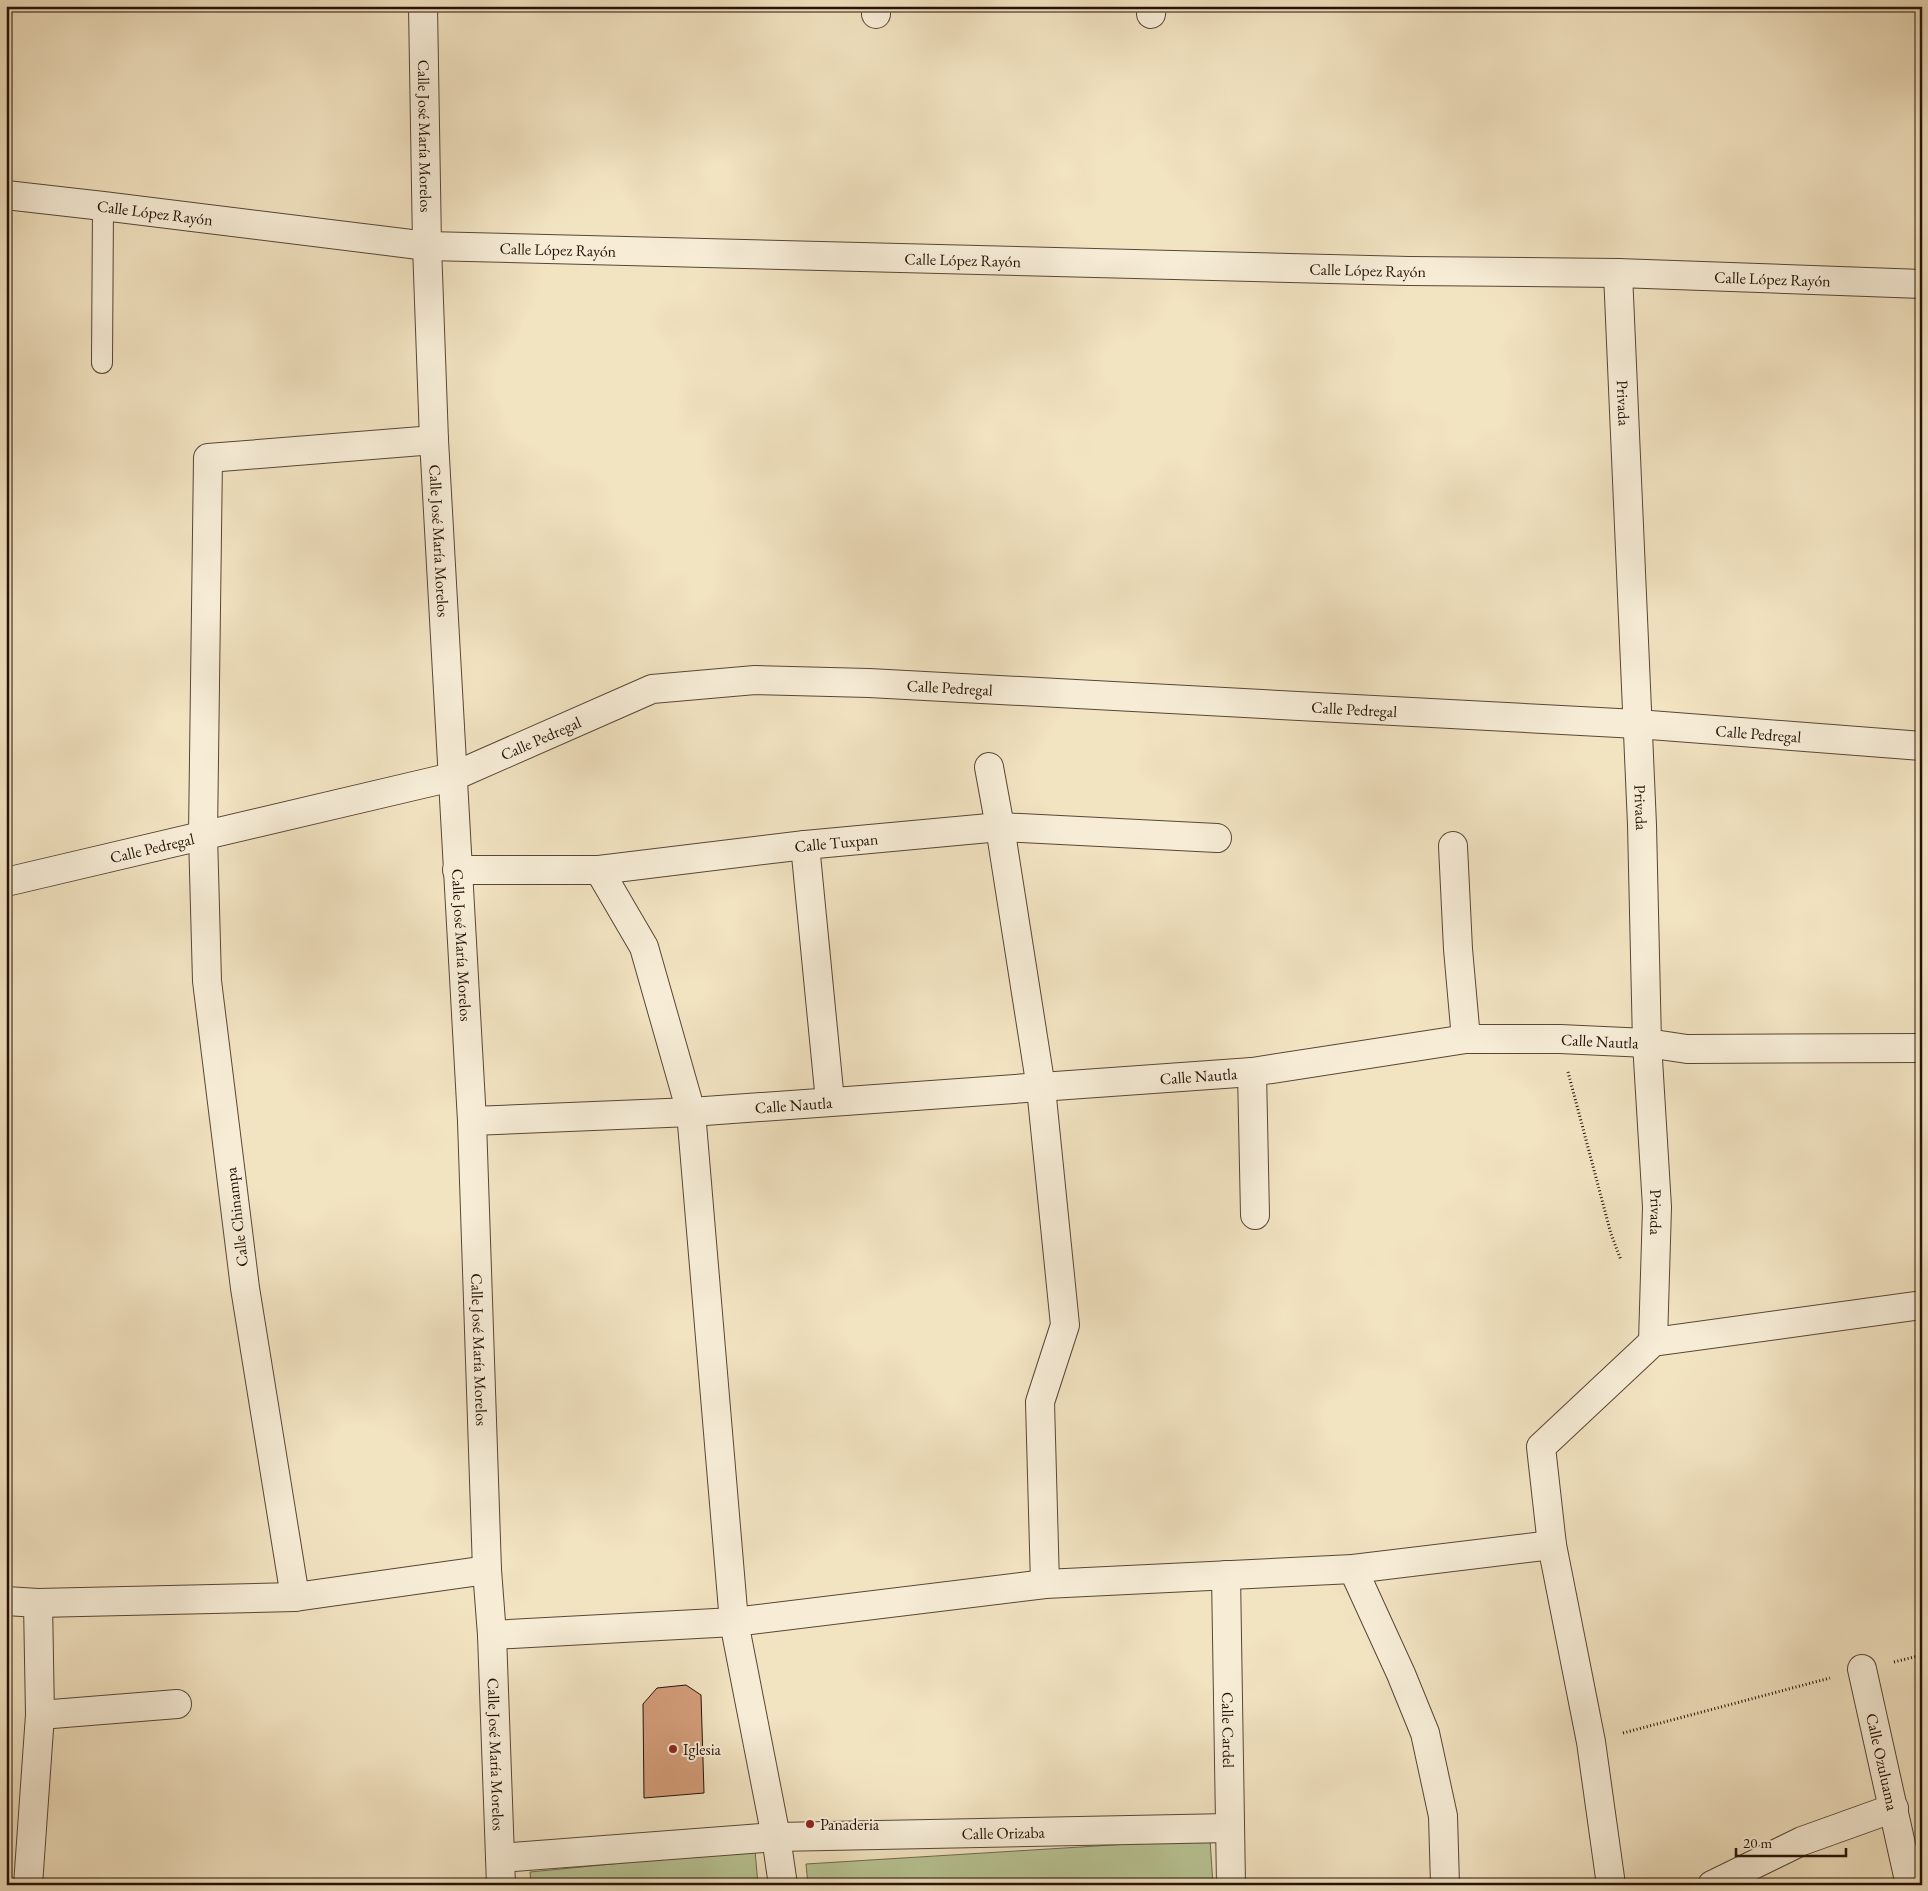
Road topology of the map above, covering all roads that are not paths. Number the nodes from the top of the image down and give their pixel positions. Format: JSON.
{"nodes":[{"id":1,"x":423,"y":6,"type":"edge"},
{"id":2,"x":6,"y":196,"type":"edge"},
{"id":3,"x":103,"y":206,"type":"junction"},
{"id":4,"x":427,"y":246,"type":"junction"},
{"id":5,"x":1618,"y":273,"type":"junction"},
{"id":6,"x":1922,"y":284,"type":"edge"},
{"id":7,"x":102,"y":363,"type":"dead end"},
{"id":8,"x":434,"y":440,"type":"junction"},
{"id":9,"x":1637,"y":724,"type":"junction"},
{"id":10,"x":1922,"y":746,"type":"edge"},
{"id":11,"x":988,"y":766,"type":"dead end"},
{"id":12,"x":452,"y":777,"type":"junction"},
{"id":13,"x":1000,"y":826,"type":"junction"},
{"id":14,"x":204,"y":835,"type":"junction"},
{"id":15,"x":1217,"y":838,"type":"dead end"},
{"id":16,"x":805,"y":845,"type":"junction"},
{"id":17,"x":1453,"y":846,"type":"dead end"},
{"id":18,"x":457,"y":870,"type":"junction"},
{"id":19,"x":599,"y":870,"type":"junction"},
{"id":20,"x":6,"y":882,"type":"edge"},
{"id":21,"x":1466,"y":1039,"type":"junction"},
{"id":22,"x":1647,"y":1043,"type":"junction"},
{"id":23,"x":1922,"y":1048,"type":"edge"},
{"id":24,"x":1252,"y":1072,"type":"junction"},
{"id":25,"x":1041,"y":1088,"type":"junction"},
{"id":26,"x":830,"y":1101,"type":"junction"},
{"id":27,"x":692,"y":1112,"type":"junction"},
{"id":28,"x":472,"y":1121,"type":"junction"},
{"id":29,"x":1256,"y":1215,"type":"dead end"},
{"id":30,"x":1922,"y":1305,"type":"edge"},
{"id":31,"x":1653,"y":1342,"type":"junction"},
{"id":32,"x":1552,"y":1545,"type":"junction"},
{"id":33,"x":1353,"y":1569,"type":"junction"},
{"id":34,"x":487,"y":1570,"type":"junction"},
{"id":35,"x":1226,"y":1575,"type":"junction"},
{"id":36,"x":1045,"y":1584,"type":"junction"},
{"id":37,"x":295,"y":1597,"type":"junction"},
{"id":38,"x":6,"y":1600,"type":"edge"},
{"id":39,"x":38,"y":1603,"type":"junction"},
{"id":40,"x":734,"y":1622,"type":"junction"},
{"id":41,"x":492,"y":1635,"type":"junction"},
{"id":42,"x":1862,"y":1669,"type":"road end"},
{"id":43,"x":177,"y":1704,"type":"dead end"},
{"id":44,"x":40,"y":1715,"type":"junction"},
{"id":45,"x":1894,"y":1808,"type":"junction"},
{"id":46,"x":1230,"y":1828,"type":"junction"},
{"id":47,"x":776,"y":1837,"type":"junction"},
{"id":48,"x":500,"y":1858,"type":"junction"},
{"id":49,"x":28,"y":1885,"type":"edge"},
{"id":50,"x":501,"y":1885,"type":"edge"},
{"id":51,"x":783,"y":1885,"type":"edge"},
{"id":52,"x":1231,"y":1885,"type":"edge"},
{"id":53,"x":1445,"y":1885,"type":"edge"},
{"id":54,"x":1611,"y":1885,"type":"edge"},
{"id":55,"x":1712,"y":1885,"type":"edge"},
{"id":56,"x":1910,"y":1885,"type":"edge"}],
"edges":[{"from":1,"to":4,"type":"street","name":"Calle José María Morelos"},
{"from":2,"to":3,"type":"street","name":"Calle López Rayón"},
{"from":3,"to":4,"type":"street","name":"Calle López Rayón"},
{"from":3,"to":7,"type":"lane"},
{"from":4,"to":5,"type":"street","name":"Calle López Rayón"},
{"from":4,"to":8,"type":"street","name":"Calle José María Morelos"},
{"from":5,"to":6,"type":"street","name":"Calle López Rayón"},
{"from":5,"to":9,"type":"street","name":"Privada"},
{"from":8,"to":12,"type":"street","name":"Calle José María Morelos"},
{"from":8,"to":14,"type":"street","name":"Calle Chinampa"},
{"from":9,"to":10,"type":"street","name":"Calle Pedregal"},
{"from":9,"to":12,"type":"street","name":"Calle Pedregal"},
{"from":9,"to":22,"type":"street","name":"Privada"},
{"from":11,"to":13,"type":"street"},
{"from":12,"to":14,"type":"street","name":"Calle Pedregal"},
{"from":12,"to":18,"type":"street","name":"Calle José María Morelos"},
{"from":13,"to":15,"type":"street","name":"Calle Tuxpan"},
{"from":13,"to":16,"type":"street","name":"Calle Tuxpan"},
{"from":13,"to":25,"type":"street"},
{"from":14,"to":20,"type":"street","name":"Calle Pedregal"},
{"from":14,"to":37,"type":"street","name":"Calle Chinampa"},
{"from":16,"to":19,"type":"street","name":"Calle Tuxpan"},
{"from":16,"to":26,"type":"street"},
{"from":17,"to":21,"type":"street"},
{"from":18,"to":19,"type":"street","name":"Calle Tuxpan"},
{"from":18,"to":28,"type":"street","name":"Calle José María Morelos"},
{"from":19,"to":27,"type":"street"},
{"from":21,"to":22,"type":"street","name":"Calle Nautla"},
{"from":21,"to":24,"type":"street","name":"Calle Nautla"},
{"from":22,"to":23,"type":"street","name":"Calle Nautla"},
{"from":22,"to":31,"type":"street","name":"Privada"},
{"from":24,"to":25,"type":"street","name":"Calle Nautla"},
{"from":24,"to":29,"type":"street"},
{"from":25,"to":26,"type":"street","name":"Calle Nautla"},
{"from":25,"to":36,"type":"street"},
{"from":26,"to":27,"type":"street","name":"Calle Nautla"},
{"from":27,"to":28,"type":"street","name":"Calle Nautla"},
{"from":27,"to":40,"type":"street"},
{"from":28,"to":34,"type":"street","name":"Calle José María Morelos"},
{"from":30,"to":31,"type":"street"},
{"from":31,"to":32,"type":"street"},
{"from":32,"to":33,"type":"street"},
{"from":32,"to":54,"type":"street"},
{"from":33,"to":35,"type":"street"},
{"from":33,"to":53,"type":"street"},
{"from":34,"to":37,"type":"street"},
{"from":34,"to":41,"type":"street","name":"Calle José María Morelos"},
{"from":35,"to":36,"type":"street"},
{"from":35,"to":46,"type":"street","name":"Calle Cardel"},
{"from":36,"to":40,"type":"street"},
{"from":37,"to":39,"type":"street"},
{"from":38,"to":39,"type":"street"},
{"from":39,"to":44,"type":"street"},
{"from":40,"to":41,"type":"street"},
{"from":40,"to":47,"type":"street"},
{"from":41,"to":48,"type":"street","name":"Calle José María Morelos"},
{"from":42,"to":45,"type":"street","name":"Calle Ozuluama"},
{"from":43,"to":44,"type":"street"},
{"from":44,"to":49,"type":"street"},
{"from":45,"to":55,"type":"street"},
{"from":45,"to":56,"type":"street","name":"Calle Ozuluama"},
{"from":46,"to":47,"type":"street","name":"Calle Orizaba"},
{"from":46,"to":52,"type":"street","name":"Calle Cardel"},
{"from":47,"to":48,"type":"street","name":"Calle Orizaba"},
{"from":47,"to":51,"type":"street"},
{"from":48,"to":50,"type":"street","name":"Calle José María Morelos"}]}
